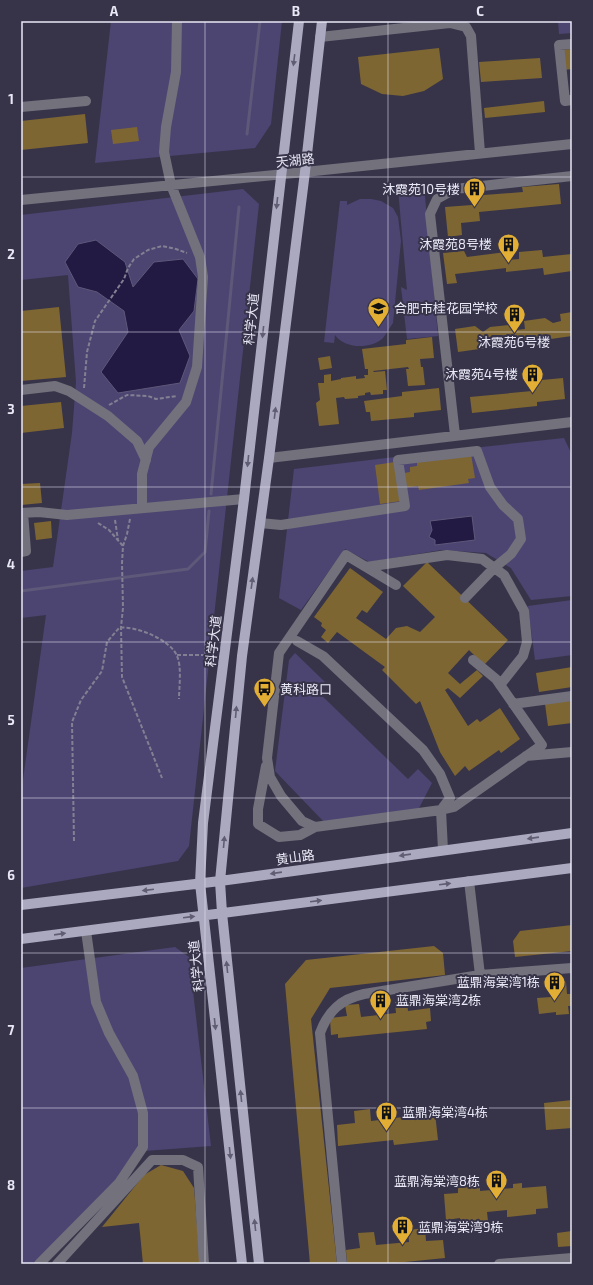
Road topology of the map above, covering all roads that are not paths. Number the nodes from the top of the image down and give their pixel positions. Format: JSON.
{"nodes":[{"id":1,"x":177,"y":21,"type":"edge"},
{"id":2,"x":299,"y":21,"type":"edge"},
{"id":3,"x":322,"y":21,"type":"edge"},
{"id":4,"x":320,"y":37,"type":"junction"},
{"id":5,"x":572,"y":44,"type":"edge"},
{"id":6,"x":572,"y":100,"type":"edge"},
{"id":7,"x":86,"y":101,"type":"dead end"},
{"id":8,"x":21,"y":107,"type":"edge"},
{"id":9,"x":572,"y":144,"type":"edge"},
{"id":10,"x":480,"y":154,"type":"junction"},
{"id":11,"x":305,"y":172,"type":"junction"},
{"id":12,"x":280,"y":174,"type":"junction"},
{"id":13,"x":572,"y":176,"type":"edge"},
{"id":14,"x":171,"y":185,"type":"junction"},
{"id":15,"x":21,"y":200,"type":"edge"},
{"id":16,"x":21,"y":390,"type":"edge"},
{"id":17,"x":572,"y":422,"type":"edge"},
{"id":18,"x":455,"y":435,"type":"junction"},
{"id":19,"x":269,"y":458,"type":"junction"},
{"id":20,"x":146,"y":460,"type":"junction"},
{"id":21,"x":244,"y":499,"type":"junction"},
{"id":22,"x":142,"y":508,"type":"junction"},
{"id":23,"x":22,"y":513,"type":"edge"},
{"id":24,"x":260,"y":523,"type":"junction"},
{"id":25,"x":21,"y":552,"type":"edge"},
{"id":26,"x":366,"y":567,"type":"junction"},
{"id":27,"x":494,"y":568,"type":"junction"},
{"id":28,"x":396,"y":585,"type":"dead end"},
{"id":29,"x":465,"y":598,"type":"dead end"},
{"id":30,"x":297,"y":640,"type":"dead end"},
{"id":31,"x":473,"y":660,"type":"dead end"},
{"id":32,"x":500,"y":685,"type":"junction"},
{"id":33,"x":572,"y":696,"type":"edge"},
{"id":34,"x":513,"y":704,"type":"junction"},
{"id":35,"x":572,"y":752,"type":"edge"},
{"id":36,"x":526,"y":756,"type":"junction"},
{"id":37,"x":267,"y":758,"type":"junction"},
{"id":38,"x":441,"y":810,"type":"junction"},
{"id":39,"x":315,"y":827,"type":"junction"},
{"id":40,"x":572,"y":832,"type":"edge"},
{"id":41,"x":443,"y":850,"type":"junction"},
{"id":42,"x":572,"y":868,"type":"edge"},
{"id":43,"x":220,"y":881,"type":"junction"},
{"id":44,"x":470,"y":881,"type":"junction"},
{"id":45,"x":200,"y":883,"type":"junction"},
{"id":46,"x":21,"y":906,"type":"edge"},
{"id":47,"x":222,"y":913,"type":"junction"},
{"id":48,"x":204,"y":915,"type":"junction"},
{"id":49,"x":86,"y":931,"type":"junction"},
{"id":50,"x":21,"y":939,"type":"edge"},
{"id":51,"x":572,"y":968,"type":"edge"},
{"id":52,"x":480,"y":975,"type":"junction"},
{"id":53,"x":572,"y":1258,"type":"edge"},
{"id":54,"x":530,"y":1263,"type":"edge"},
{"id":55,"x":39,"y":1264,"type":"edge"},
{"id":56,"x":57,"y":1264,"type":"edge"},
{"id":57,"x":204,"y":1264,"type":"edge"},
{"id":58,"x":242,"y":1264,"type":"edge"},
{"id":59,"x":259,"y":1264,"type":"edge"},
{"id":60,"x":342,"y":1264,"type":"edge"},
{"id":61,"x":499,"y":1264,"type":"edge"}],
"edges":[{"from":1,"to":14,"type":"street"},
{"from":2,"to":12,"type":"main road","name":"科学大道","one_way":true},
{"from":3,"to":4,"type":"main road"},
{"from":4,"to":10,"type":"street"},
{"from":4,"to":11,"type":"main road"},
{"from":5,"to":6,"type":"street"},
{"from":7,"to":8,"type":"street"},
{"from":9,"to":10,"type":"street","name":"天湖路"},
{"from":10,"to":11,"type":"street","name":"天湖路"},
{"from":11,"to":12,"type":"street","name":"天湖路"},
{"from":19,"to":11,"type":"main road","one_way":true},
{"from":12,"to":14,"type":"street","name":"天湖路"},
{"from":12,"to":21,"type":"main road","name":"科学大道","one_way":true},
{"from":13,"to":18,"type":"street"},
{"from":14,"to":15,"type":"street","name":"天湖路"},
{"from":14,"to":20,"type":"street"},
{"from":16,"to":20,"type":"street"},
{"from":17,"to":18,"type":"street"},
{"from":18,"to":19,"type":"street"},
{"from":19,"to":24,"type":"main road"},
{"from":20,"to":22,"type":"street"},
{"from":21,"to":22,"type":"street"},
{"from":21,"to":45,"type":"main road","name":"科学大道"},
{"from":22,"to":23,"type":"street"},
{"from":23,"to":25,"type":"street"},
{"from":24,"to":27,"type":"street"},
{"from":43,"to":24,"type":"main road","one_way":true},
{"from":26,"to":27,"type":"street"},
{"from":26,"to":28,"type":"street"},
{"from":26,"to":37,"type":"street"},
{"from":27,"to":29,"type":"street"},
{"from":27,"to":32,"type":"street"},
{"from":30,"to":38,"type":"street"},
{"from":31,"to":32,"type":"street"},
{"from":32,"to":34,"type":"street"},
{"from":33,"to":34,"type":"street"},
{"from":34,"to":36,"type":"street"},
{"from":35,"to":36,"type":"street"},
{"from":36,"to":38,"type":"street"},
{"from":37,"to":39,"type":"street"},
{"from":37,"to":39,"type":"street"},
{"from":38,"to":39,"type":"street"},
{"from":38,"to":41,"type":"street"},
{"from":40,"to":41,"type":"main road","name":"黄山路","one_way":true},
{"from":41,"to":43,"type":"main road","name":"黄山路","one_way":true},
{"from":42,"to":44,"type":"main road"},
{"from":43,"to":45,"type":"main road","name":"黄山路"},
{"from":43,"to":47,"type":"main road"},
{"from":47,"to":44,"type":"main road","one_way":true},
{"from":44,"to":52,"type":"street"},
{"from":45,"to":46,"type":"main road","name":"黄山路","one_way":true},
{"from":45,"to":48,"type":"main road","name":"科学大道"},
{"from":47,"to":48,"type":"main road"},
{"from":59,"to":47,"type":"main road","one_way":true},
{"from":49,"to":48,"type":"main road","one_way":true},
{"from":48,"to":58,"type":"main road","name":"科学大道","one_way":true},
{"from":50,"to":49,"type":"main road","one_way":true},
{"from":49,"to":55,"type":"street"},
{"from":51,"to":52,"type":"street"},
{"from":52,"to":60,"type":"street"},
{"from":53,"to":54,"type":"street"},
{"from":54,"to":61,"type":"street"},
{"from":56,"to":57,"type":"street"}]}
